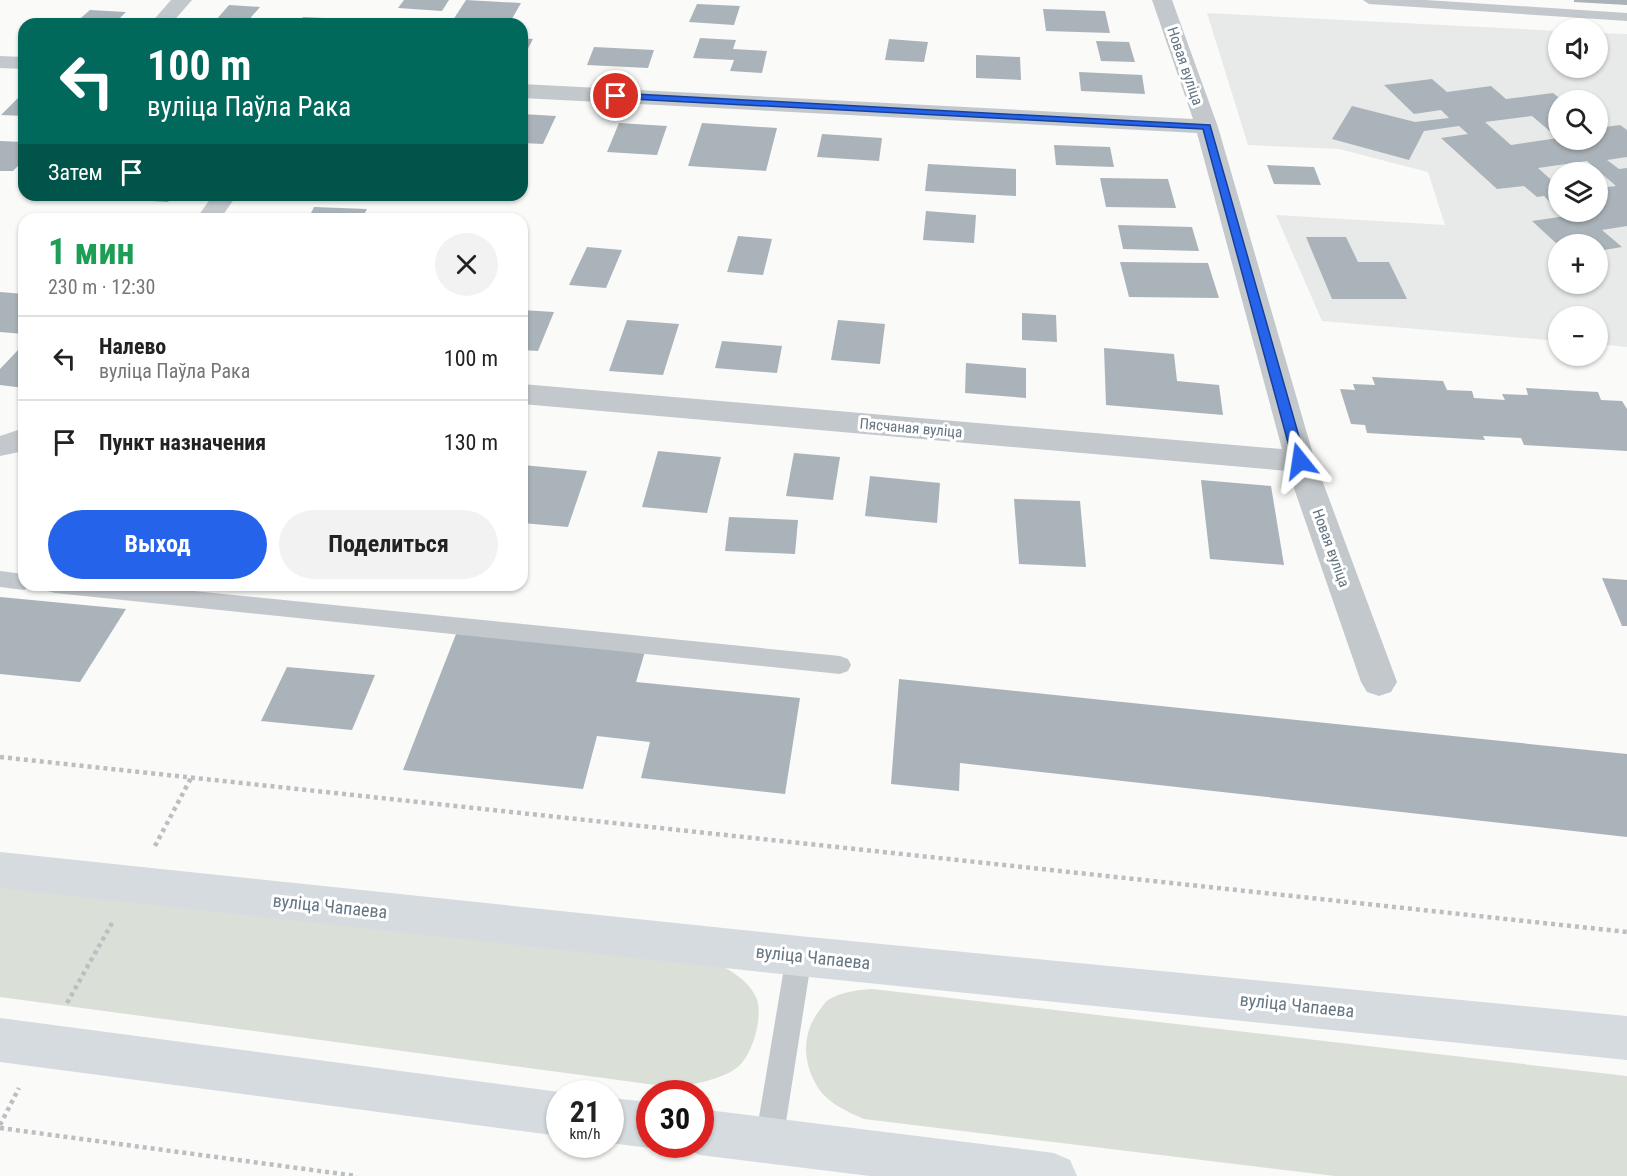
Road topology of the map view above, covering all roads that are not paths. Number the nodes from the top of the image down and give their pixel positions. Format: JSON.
{"nodes":[{"id":1,"x":182,"y":0,"type":"edge"},
{"id":2,"x":1162,"y":0,"type":"edge"},
{"id":3,"x":1369,"y":0,"type":"edge"},
{"id":4,"x":1627,"y":17,"type":"edge"},
{"id":5,"x":166,"y":18,"type":"edge"},
{"id":6,"x":0,"y":62,"type":"edge"},
{"id":7,"x":18,"y":63,"type":"edge"},
{"id":8,"x":528,"y":91,"type":"edge"},
{"id":9,"x":1207,"y":127,"type":"junction"},
{"id":10,"x":528,"y":395,"type":"edge"},
{"id":11,"x":18,"y":442,"type":"edge"},
{"id":12,"x":0,"y":446,"type":"edge"},
{"id":13,"x":1300,"y":461,"type":"junction"},
{"id":14,"x":0,"y":579,"type":"edge"},
{"id":15,"x":18,"y":581,"type":"edge"},
{"id":16,"x":114,"y":591,"type":"edge"},
{"id":17,"x":840,"y":665,"type":"dead end"},
{"id":18,"x":1379,"y":682,"type":"dead end"},
{"id":19,"x":0,"y":870,"type":"edge"},
{"id":20,"x":799,"y":956,"type":"junction"},
{"id":21,"x":1627,"y":1038,"type":"edge"},
{"id":22,"x":0,"y":1040,"type":"edge"},
{"id":23,"x":546,"y":1112,"type":"edge"},
{"id":24,"x":714,"y":1134,"type":"edge"},
{"id":25,"x":769,"y":1141,"type":"junction"},
{"id":26,"x":1054,"y":1176,"type":"edge"}],
"edges":[{"from":1,"to":5,"type":"street"},
{"from":2,"to":9,"type":"street","name":"Новая вуліца"},
{"from":3,"to":4,"type":"lane"},
{"from":6,"to":7,"type":"street"},
{"from":8,"to":9,"type":"street"},
{"from":9,"to":13,"type":"street","name":"Новая вуліца"},
{"from":10,"to":13,"type":"street","name":"Пясчаная вуліца"},
{"from":11,"to":12,"type":"street"},
{"from":13,"to":18,"type":"street","name":"Новая вуліца"},
{"from":14,"to":15,"type":"lane"},
{"from":16,"to":17,"type":"lane"},
{"from":19,"to":20,"type":"main road","name":"вуліца Чапаева"},
{"from":20,"to":21,"type":"main road","name":"вуліца Чапаева"},
{"from":20,"to":25,"type":"lane"},
{"from":22,"to":23,"type":"main road"},
{"from":24,"to":25,"type":"main road"},
{"from":25,"to":26,"type":"main road"}]}
